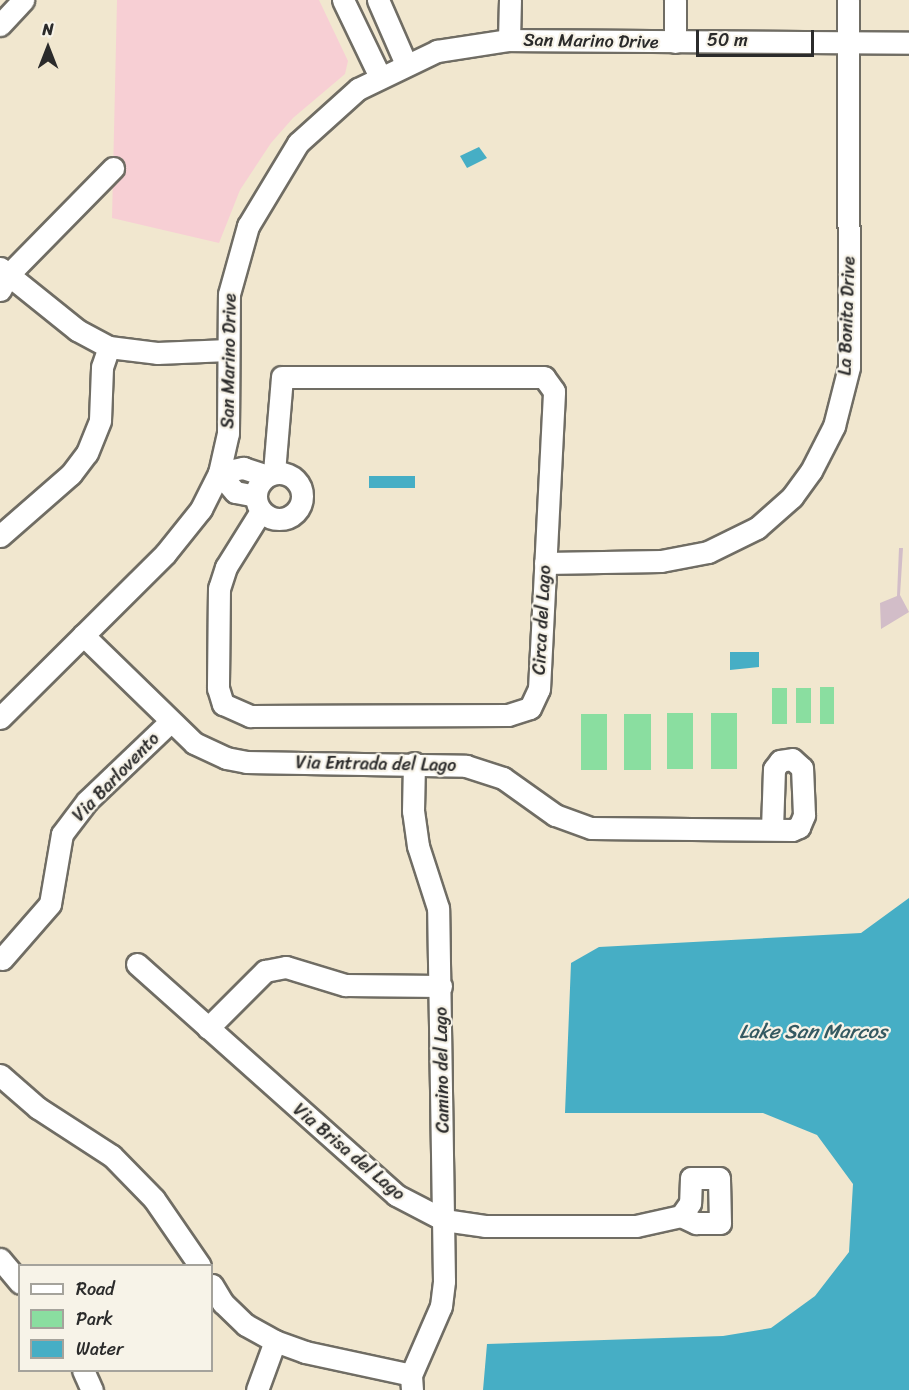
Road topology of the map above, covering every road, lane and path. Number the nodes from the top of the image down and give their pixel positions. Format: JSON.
{"nodes":[{"id":1,"x":23,"y":0,"type":"edge"},
{"id":2,"x":343,"y":0,"type":"edge"},
{"id":3,"x":378,"y":0,"type":"edge"},
{"id":4,"x":510,"y":0,"type":"edge"},
{"id":5,"x":675,"y":0,"type":"edge"},
{"id":6,"x":848,"y":0,"type":"edge"},
{"id":7,"x":0,"y":25,"type":"edge"},
{"id":8,"x":509,"y":40,"type":"junction"},
{"id":9,"x":675,"y":42,"type":"junction"},
{"id":10,"x":849,"y":44,"type":"junction"},
{"id":11,"x":909,"y":44,"type":"edge"},
{"id":12,"x":406,"y":64,"type":"junction"},
{"id":13,"x":380,"y":77,"type":"junction"},
{"id":14,"x":113,"y":168,"type":"dead end"},
{"id":15,"x":2,"y":278,"type":"edge"},
{"id":16,"x":109,"y":346,"type":"junction"},
{"id":17,"x":228,"y":350,"type":"junction"},
{"id":18,"x":219,"y":473,"type":"junction"},
{"id":19,"x":270,"y":475,"type":"junction"},
{"id":20,"x":258,"y":503,"type":"junction"},
{"id":21,"x":0,"y":536,"type":"edge"},
{"id":22,"x":545,"y":563,"type":"junction"},
{"id":23,"x":83,"y":635,"type":"junction"},
{"id":24,"x":0,"y":718,"type":"edge"},
{"id":25,"x":170,"y":722,"type":"junction"},
{"id":26,"x":414,"y":763,"type":"junction"},
{"id":27,"x":772,"y":829,"type":"dead end"},
{"id":28,"x":2,"y":959,"type":"dead end"},
{"id":29,"x":137,"y":964,"type":"dead end"},
{"id":30,"x":441,"y":986,"type":"junction"},
{"id":31,"x":207,"y":1028,"type":"junction"},
{"id":32,"x":0,"y":1075,"type":"edge"},
{"id":33,"x":681,"y":1216,"type":"dead end"},
{"id":34,"x":444,"y":1220,"type":"junction"},
{"id":35,"x":0,"y":1258,"type":"edge"},
{"id":36,"x":199,"y":1264,"type":"edge"},
{"id":37,"x":18,"y":1280,"type":"edge"},
{"id":38,"x":213,"y":1287,"type":"edge"},
{"id":39,"x":275,"y":1341,"type":"junction"},
{"id":40,"x":83,"y":1372,"type":"edge"},
{"id":41,"x":412,"y":1382,"type":"edge"},
{"id":42,"x":92,"y":1390,"type":"edge"},
{"id":43,"x":257,"y":1390,"type":"edge"}],
"edges":[{"from":1,"to":7,"type":"street"},
{"from":2,"to":13,"type":"street"},
{"from":3,"to":12,"type":"street"},
{"from":4,"to":8,"type":"street"},
{"from":5,"to":9,"type":"street"},
{"from":6,"to":10,"type":"street","name":"La Bonita Drive"},
{"from":8,"to":9,"type":"street","name":"San Marino Drive"},
{"from":8,"to":12,"type":"street","name":"San Marino Drive"},
{"from":9,"to":10,"type":"street","name":"San Marino Drive"},
{"from":10,"to":11,"type":"street","name":"San Marino Drive"},
{"from":10,"to":22,"type":"street","name":"La Bonita Drive"},
{"from":12,"to":13,"type":"street","name":"San Marino Drive"},
{"from":13,"to":17,"type":"street","name":"San Marino Drive"},
{"from":14,"to":15,"type":"street"},
{"from":15,"to":16,"type":"street"},
{"from":16,"to":17,"type":"street"},
{"from":16,"to":21,"type":"street"},
{"from":17,"to":18,"type":"street","name":"San Marino Drive"},
{"from":18,"to":19,"type":"street"},
{"from":18,"to":20,"type":"street"},
{"from":18,"to":23,"type":"street","name":"San Marino Drive"},
{"from":19,"to":20,"type":"street","name":"Circa del Lago"},
{"from":19,"to":20,"type":"street"},
{"from":19,"to":22,"type":"street","name":"Circa del Lago"},
{"from":20,"to":22,"type":"street","name":"Circa del Lago"},
{"from":23,"to":24,"type":"street","name":"San Marino Drive"},
{"from":23,"to":25,"type":"street","name":"Via Entrada del Lago"},
{"from":25,"to":26,"type":"street","name":"Via Entrada del Lago"},
{"from":25,"to":28,"type":"street","name":"Via Barlovento"},
{"from":26,"to":27,"type":"street","name":"Via Entrada del Lago"},
{"from":26,"to":30,"type":"street","name":"Camino del Lago"},
{"from":29,"to":31,"type":"street","name":"Via Brisa del Lago"},
{"from":30,"to":31,"type":"street"},
{"from":30,"to":34,"type":"street","name":"Camino del Lago"},
{"from":31,"to":34,"type":"street","name":"Via Brisa del Lago"},
{"from":32,"to":36,"type":"street"},
{"from":33,"to":34,"type":"street","name":"Via Brisa del Lago"},
{"from":34,"to":41,"type":"street","name":"Camino del Lago"},
{"from":35,"to":37,"type":"street"},
{"from":38,"to":39,"type":"street"},
{"from":39,"to":41,"type":"street"},
{"from":39,"to":43,"type":"street"},
{"from":40,"to":42,"type":"street"}]}
